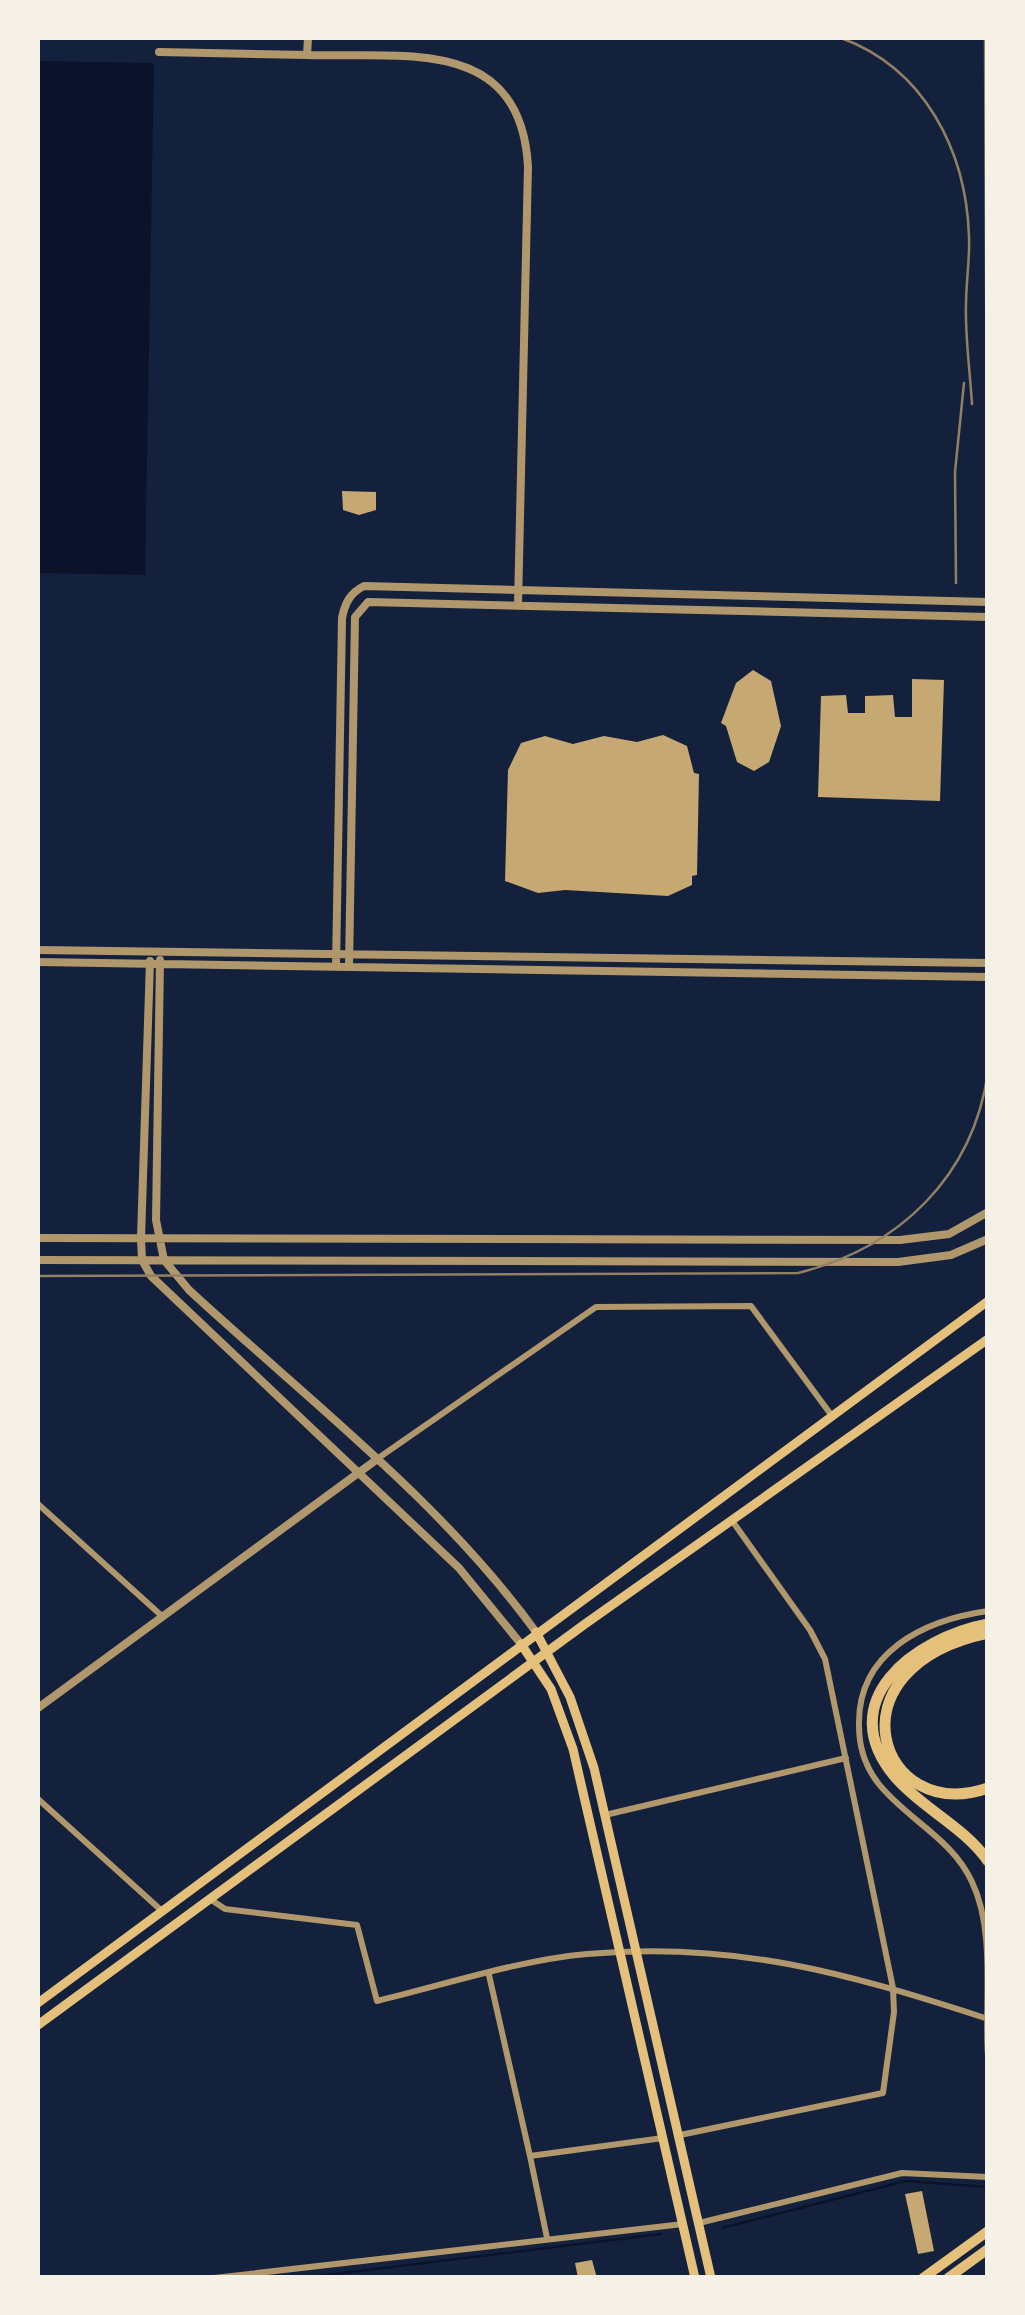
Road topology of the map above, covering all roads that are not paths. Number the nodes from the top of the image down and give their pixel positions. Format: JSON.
{"nodes":[{"id":1,"x":308,"y":38,"type":"edge"},
{"id":2,"x":158,"y":52,"type":"dead end"},
{"id":3,"x":307,"y":55,"type":"junction"},
{"id":4,"x":518,"y":590,"type":"junction"},
{"id":5,"x":988,"y":602,"type":"edge"},
{"id":6,"x":518,"y":605,"type":"junction"},
{"id":7,"x":988,"y":617,"type":"edge"},
{"id":8,"x":38,"y":950,"type":"edge"},
{"id":9,"x":155,"y":952,"type":"junction"},
{"id":10,"x":336,"y":955,"type":"junction"},
{"id":11,"x":350,"y":955,"type":"junction"},
{"id":12,"x":38,"y":962,"type":"edge"},
{"id":13,"x":988,"y":963,"type":"edge"},
{"id":14,"x":148,"y":964,"type":"junction"},
{"id":15,"x":162,"y":964,"type":"junction"},
{"id":16,"x":336,"y":967,"type":"junction"},
{"id":17,"x":349,"y":967,"type":"junction"},
{"id":18,"x":988,"y":978,"type":"edge"},
{"id":19,"x":988,"y":1212,"type":"edge"},
{"id":20,"x":38,"y":1238,"type":"edge"},
{"id":21,"x":142,"y":1238,"type":"junction"},
{"id":22,"x":157,"y":1238,"type":"junction"},
{"id":23,"x":988,"y":1239,"type":"edge"},
{"id":24,"x":38,"y":1260,"type":"edge"},
{"id":25,"x":142,"y":1260,"type":"junction"},
{"id":26,"x":164,"y":1260,"type":"junction"},
{"id":27,"x":988,"y":1302,"type":"edge"},
{"id":28,"x":988,"y":1339,"type":"edge"},
{"id":29,"x":832,"y":1416,"type":"junction"},
{"id":30,"x":376,"y":1460,"type":"junction"},
{"id":31,"x":356,"y":1474,"type":"junction"},
{"id":32,"x":38,"y":1504,"type":"edge"},
{"id":33,"x":734,"y":1522,"type":"junction"},
{"id":34,"x":988,"y":1610,"type":"edge"},
{"id":35,"x":163,"y":1616,"type":"junction"},
{"id":36,"x":988,"y":1624,"type":"edge"},
{"id":37,"x":536,"y":1632,"type":"junction"},
{"id":38,"x":988,"y":1633,"type":"edge"},
{"id":39,"x":520,"y":1644,"type":"junction"},
{"id":40,"x":549,"y":1652,"type":"junction"},
{"id":41,"x":534,"y":1664,"type":"junction"},
{"id":42,"x":38,"y":1708,"type":"edge"},
{"id":43,"x":846,"y":1758,"type":"junction"},
{"id":44,"x":988,"y":1788,"type":"edge"},
{"id":45,"x":38,"y":1799,"type":"edge"},
{"id":46,"x":605,"y":1815,"type":"junction"},
{"id":47,"x":988,"y":1861,"type":"edge"},
{"id":48,"x":210,"y":1899,"type":"junction"},
{"id":49,"x":162,"y":1912,"type":"junction"},
{"id":50,"x":620,"y":1954,"type":"junction"},
{"id":51,"x":638,"y":1954,"type":"junction"},
{"id":52,"x":489,"y":1975,"type":"junction"},
{"id":53,"x":893,"y":1988,"type":"junction"},
{"id":54,"x":38,"y":2003,"type":"edge"},
{"id":55,"x":985,"y":2018,"type":"junction"},
{"id":56,"x":38,"y":2025,"type":"edge"},
{"id":57,"x":988,"y":2056,"type":"edge"},
{"id":58,"x":680,"y":2134,"type":"junction"},
{"id":59,"x":663,"y":2138,"type":"junction"},
{"id":60,"x":530,"y":2156,"type":"junction"},
{"id":61,"x":988,"y":2177,"type":"edge"},
{"id":62,"x":698,"y":2223,"type":"junction"},
{"id":63,"x":683,"y":2224,"type":"junction"},
{"id":64,"x":988,"y":2231,"type":"edge"},
{"id":65,"x":548,"y":2238,"type":"junction"},
{"id":66,"x":988,"y":2249,"type":"edge"},
{"id":67,"x":214,"y":2278,"type":"edge"},
{"id":68,"x":696,"y":2278,"type":"edge"},
{"id":69,"x":711,"y":2278,"type":"edge"},
{"id":70,"x":924,"y":2278,"type":"edge"},
{"id":71,"x":948,"y":2278,"type":"edge"}],
"edges":[{"from":1,"to":3,"type":"street"},
{"from":2,"to":3,"type":"street"},
{"from":3,"to":4,"type":"street"},
{"from":4,"to":5,"type":"street"},
{"from":4,"to":6,"type":"street"},
{"from":4,"to":10,"type":"street"},
{"from":6,"to":7,"type":"street"},
{"from":6,"to":11,"type":"street"},
{"from":8,"to":9,"type":"street"},
{"from":9,"to":10,"type":"street"},
{"from":9,"to":14,"type":"street"},
{"from":9,"to":15,"type":"street"},
{"from":10,"to":11,"type":"street"},
{"from":10,"to":16,"type":"street"},
{"from":11,"to":13,"type":"street"},
{"from":11,"to":17,"type":"street"},
{"from":12,"to":14,"type":"street"},
{"from":14,"to":15,"type":"street"},
{"from":14,"to":21,"type":"street"},
{"from":15,"to":16,"type":"street"},
{"from":15,"to":22,"type":"street"},
{"from":16,"to":17,"type":"street"},
{"from":17,"to":18,"type":"street"},
{"from":19,"to":22,"type":"street"},
{"from":20,"to":21,"type":"street"},
{"from":21,"to":22,"type":"street"},
{"from":21,"to":25,"type":"street"},
{"from":22,"to":26,"type":"street"},
{"from":23,"to":26,"type":"street"},
{"from":24,"to":25,"type":"street"},
{"from":25,"to":26,"type":"street"},
{"from":25,"to":31,"type":"street"},
{"from":26,"to":30,"type":"street"},
{"from":27,"to":29,"type":"main road"},
{"from":28,"to":33,"type":"main road"},
{"from":29,"to":30,"type":"street"},
{"from":29,"to":37,"type":"main road"},
{"from":30,"to":31,"type":"street"},
{"from":30,"to":37,"type":"street"},
{"from":31,"to":35,"type":"street"},
{"from":31,"to":39,"type":"street"},
{"from":32,"to":35,"type":"street"},
{"from":33,"to":40,"type":"main road"},
{"from":33,"to":43,"type":"street"},
{"from":34,"to":55,"type":"street"},
{"from":35,"to":42,"type":"street"},
{"from":36,"to":47,"type":"highway"},
{"from":37,"to":39,"type":"main road"},
{"from":37,"to":40,"type":"main road"},
{"from":38,"to":44,"type":"highway"},
{"from":39,"to":41,"type":"main road"},
{"from":39,"to":49,"type":"main road"},
{"from":40,"to":41,"type":"main road"},
{"from":40,"to":46,"type":"main road"},
{"from":41,"to":48,"type":"main road"},
{"from":41,"to":50,"type":"main road"},
{"from":43,"to":46,"type":"street"},
{"from":43,"to":53,"type":"street"},
{"from":45,"to":49,"type":"street"},
{"from":46,"to":51,"type":"main road"},
{"from":48,"to":52,"type":"street"},
{"from":48,"to":56,"type":"main road"},
{"from":49,"to":54,"type":"main road"},
{"from":50,"to":51,"type":"street"},
{"from":50,"to":52,"type":"street"},
{"from":50,"to":59,"type":"main road"},
{"from":51,"to":53,"type":"street"},
{"from":51,"to":58,"type":"main road"},
{"from":52,"to":60,"type":"street"},
{"from":53,"to":55,"type":"street"},
{"from":53,"to":58,"type":"street"},
{"from":55,"to":57,"type":"street"},
{"from":58,"to":62,"type":"main road"},
{"from":59,"to":60,"type":"street"},
{"from":59,"to":63,"type":"main road"},
{"from":60,"to":65,"type":"street"},
{"from":61,"to":62,"type":"street"},
{"from":62,"to":69,"type":"main road"},
{"from":63,"to":65,"type":"street"},
{"from":63,"to":68,"type":"main road"},
{"from":64,"to":70,"type":"highway"},
{"from":65,"to":67,"type":"street"},
{"from":66,"to":71,"type":"highway"}]}
